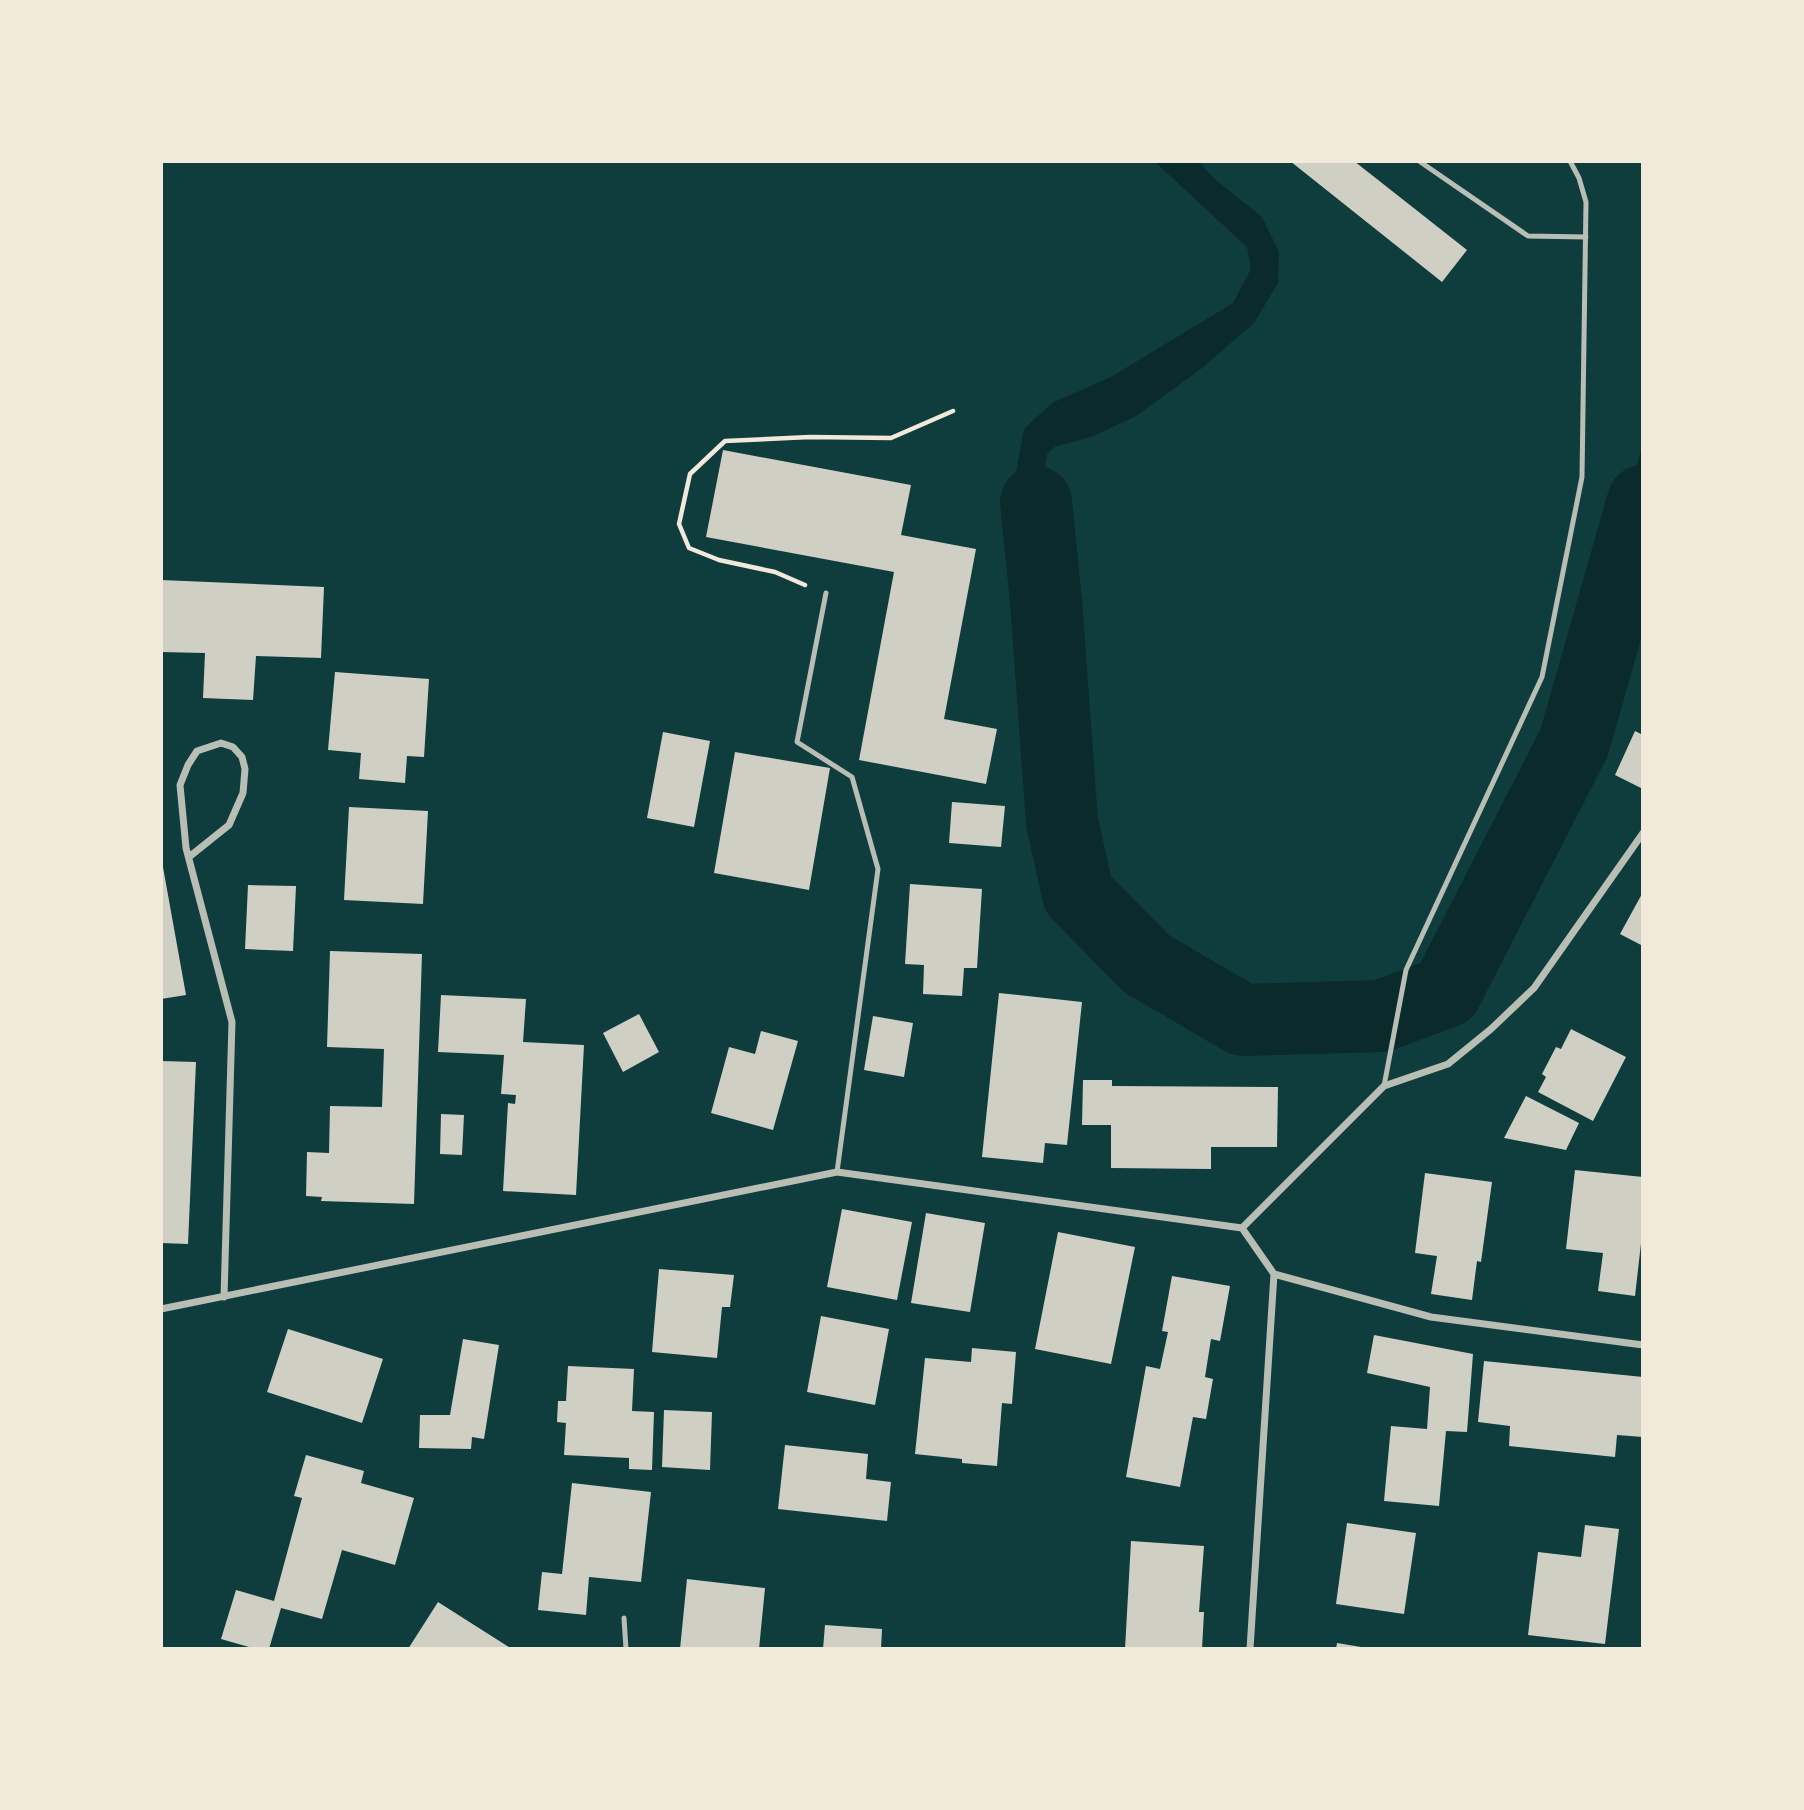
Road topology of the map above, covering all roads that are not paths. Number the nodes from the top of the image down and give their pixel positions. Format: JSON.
{"nodes":[{"id":1,"x":1419,"y":161,"type":"edge"},
{"id":2,"x":1570,"y":161,"type":"edge"},
{"id":3,"x":1586,"y":237,"type":"junction"},
{"id":4,"x":826,"y":593,"type":"road end"},
{"id":5,"x":1643,"y":833,"type":"edge"},
{"id":6,"x":189,"y":857,"type":"junction"},
{"id":7,"x":1384,"y":1086,"type":"junction"},
{"id":8,"x":837,"y":1172,"type":"junction"},
{"id":9,"x":1242,"y":1228,"type":"junction"},
{"id":10,"x":1274,"y":1274,"type":"junction"},
{"id":11,"x":224,"y":1297,"type":"junction"},
{"id":12,"x":161,"y":1309,"type":"edge"},
{"id":13,"x":1643,"y":1345,"type":"edge"},
{"id":14,"x":624,"y":1618,"type":"dead end"},
{"id":15,"x":626,"y":1649,"type":"edge"},
{"id":16,"x":1250,"y":1649,"type":"edge"}],
"edges":[{"from":1,"to":3,"type":"lane"},
{"from":2,"to":3,"type":"lane"},
{"from":3,"to":7,"type":"lane"},
{"from":4,"to":8,"type":"lane"},
{"from":5,"to":7,"type":"street"},
{"from":6,"to":6,"type":"street"},
{"from":6,"to":11,"type":"street"},
{"from":7,"to":9,"type":"street"},
{"from":8,"to":9,"type":"street"},
{"from":8,"to":11,"type":"street"},
{"from":9,"to":10,"type":"street"},
{"from":10,"to":13,"type":"street"},
{"from":10,"to":16,"type":"street"},
{"from":11,"to":12,"type":"street"},
{"from":14,"to":15,"type":"lane"}]}
